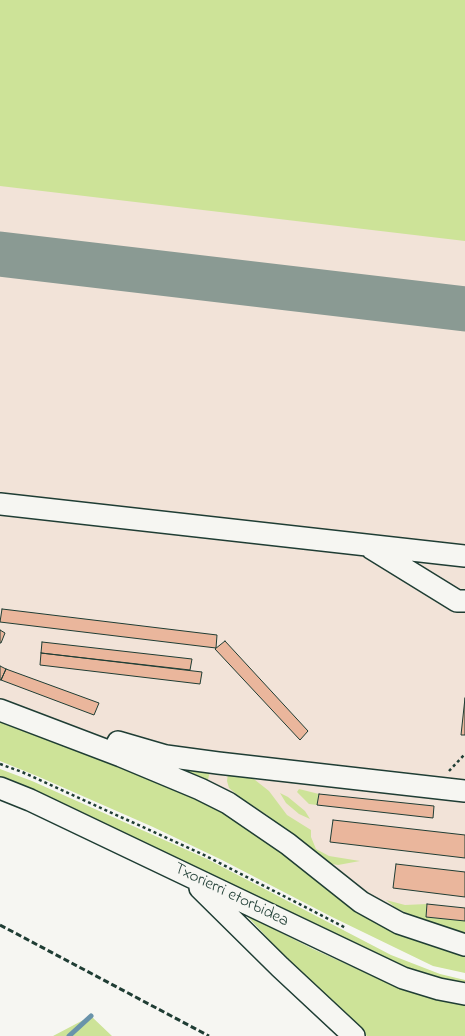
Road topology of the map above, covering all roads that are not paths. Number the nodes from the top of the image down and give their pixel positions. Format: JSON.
{"nodes":[{"id":1,"x":0,"y":504,"type":"edge"},
{"id":2,"x":366,"y":545,"type":"junction"},
{"id":3,"x":465,"y":556,"type":"edge"},
{"id":4,"x":465,"y":602,"type":"edge"},
{"id":5,"x":0,"y":703,"type":"edge"},
{"id":6,"x":0,"y":710,"type":"edge"},
{"id":7,"x":218,"y":763,"type":"junction"},
{"id":8,"x":0,"y":788,"type":"edge"},
{"id":9,"x":465,"y":791,"type":"edge"},
{"id":10,"x":221,"y":800,"type":"junction"},
{"id":11,"x":190,"y":877,"type":"junction"},
{"id":12,"x":465,"y":945,"type":"edge"},
{"id":13,"x":465,"y":994,"type":"edge"},
{"id":14,"x":354,"y":1036,"type":"edge"}],
"edges":[{"from":1,"to":2,"type":"street"},
{"from":2,"to":3,"type":"street"},
{"from":2,"to":4,"type":"street"},
{"from":5,"to":7,"type":"street"},
{"from":6,"to":10,"type":"street"},
{"from":7,"to":9,"type":"street"},
{"from":7,"to":10,"type":"street"},
{"from":8,"to":11,"type":"street","name":"Txorierri etorbidea"},
{"from":10,"to":12,"type":"street"},
{"from":11,"to":13,"type":"street","name":"Txorierri etorbidea"},
{"from":11,"to":14,"type":"street"}]}
